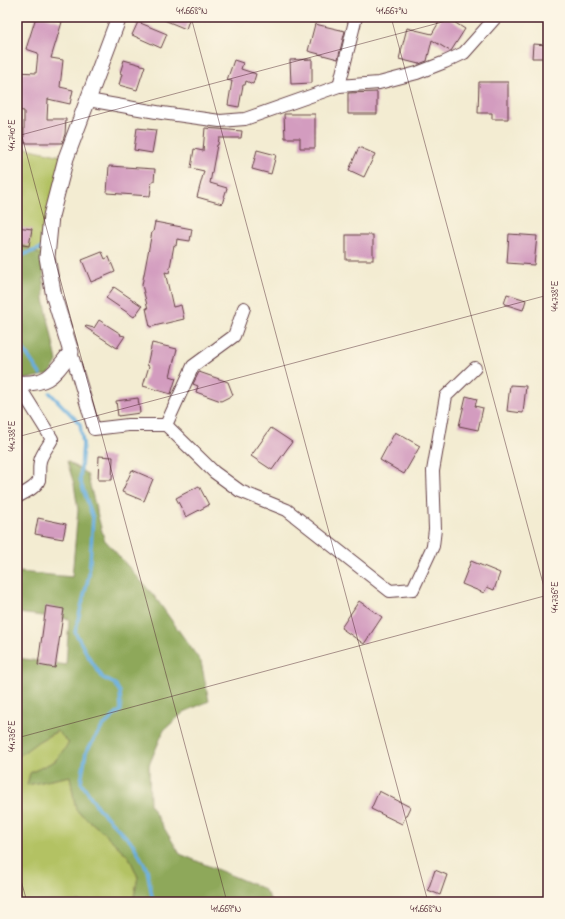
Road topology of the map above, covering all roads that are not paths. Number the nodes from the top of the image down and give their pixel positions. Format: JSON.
{"nodes":[{"id":1,"x":119,"y":17,"type":"edge"},
{"id":2,"x":356,"y":17,"type":"edge"},
{"id":3,"x":496,"y":17,"type":"edge"},
{"id":4,"x":339,"y":86,"type":"junction"},
{"id":5,"x":88,"y":100,"type":"junction"},
{"id":6,"x":244,"y":308,"type":"dead end"},
{"id":7,"x":71,"y":352,"type":"junction"},
{"id":8,"x":475,"y":368,"type":"dead end"},
{"id":9,"x":17,"y":383,"type":"edge"},
{"id":10,"x":166,"y":425,"type":"junction"},
{"id":11,"x":17,"y":497,"type":"edge"}],
"edges":[{"from":1,"to":5,"type":"street"},
{"from":2,"to":4,"type":"street"},
{"from":3,"to":4,"type":"street"},
{"from":4,"to":5,"type":"street"},
{"from":5,"to":7,"type":"street"},
{"from":6,"to":10,"type":"street"},
{"from":7,"to":9,"type":"street"},
{"from":7,"to":10,"type":"street"},
{"from":8,"to":10,"type":"street"},
{"from":9,"to":11,"type":"street"}]}
